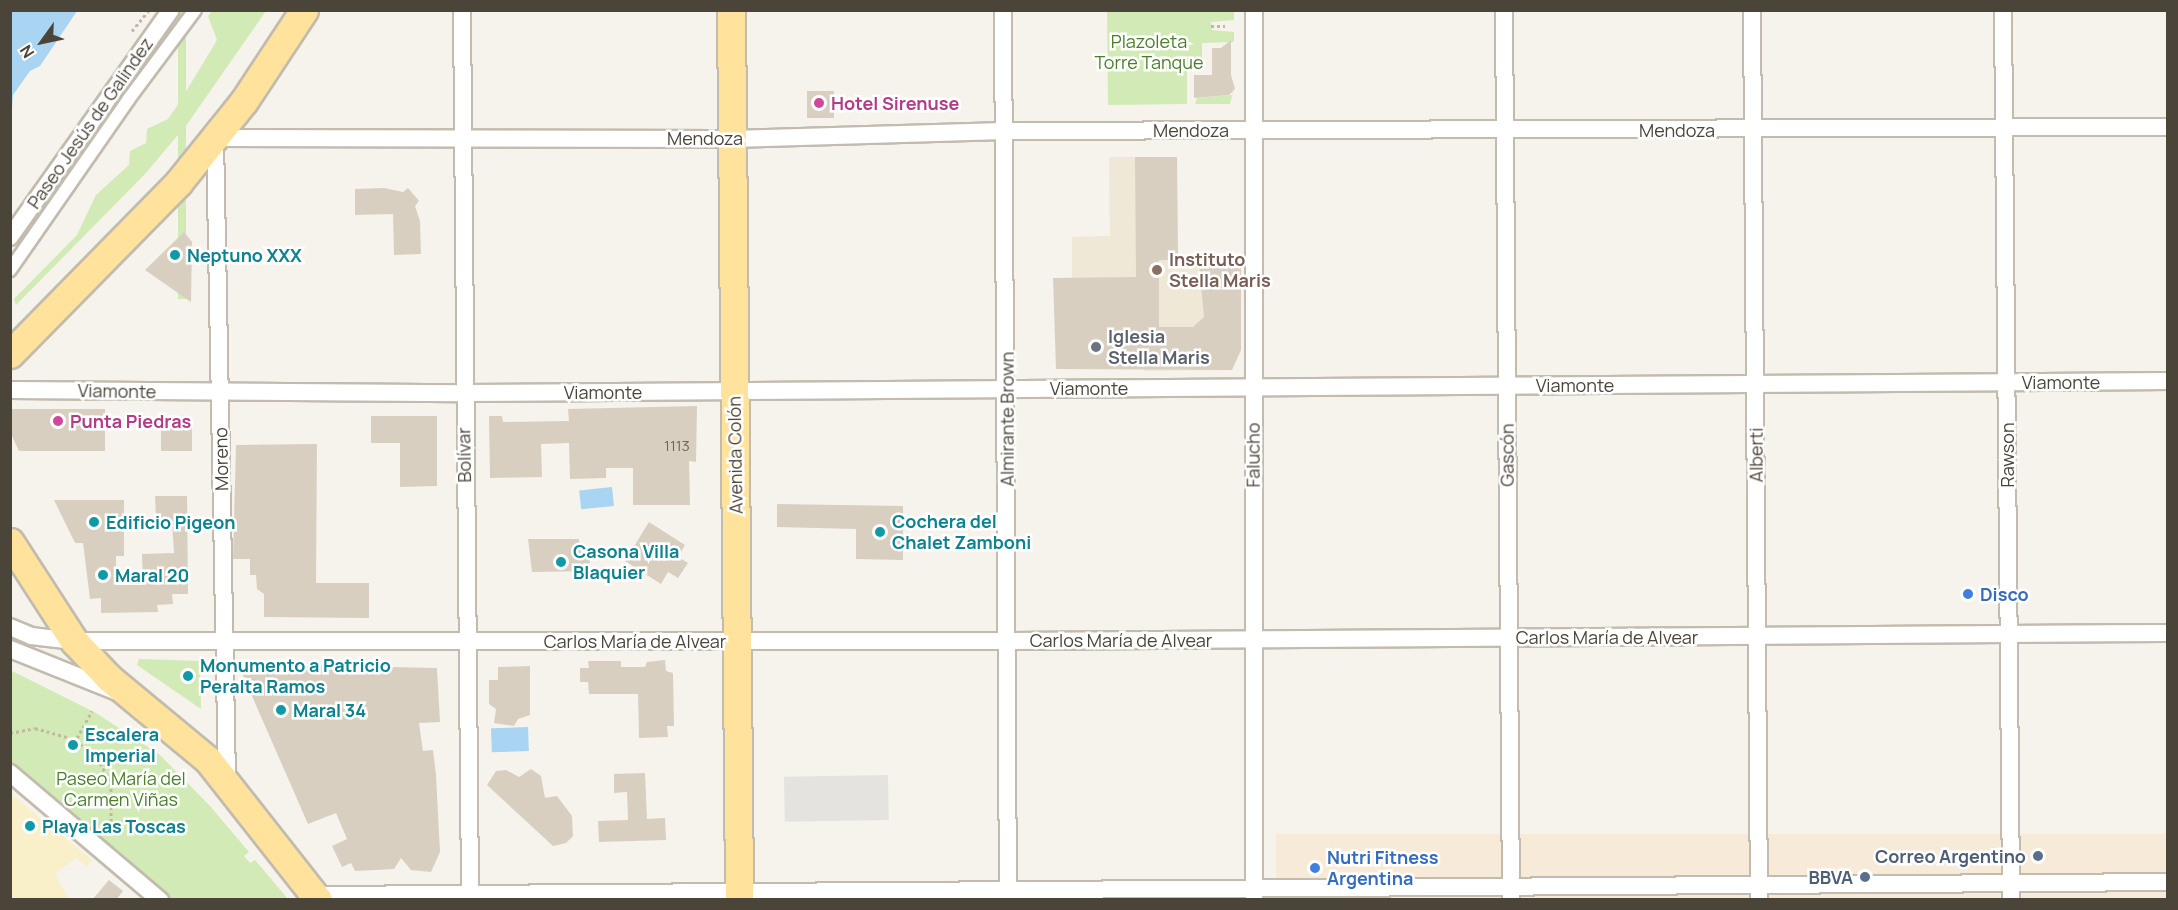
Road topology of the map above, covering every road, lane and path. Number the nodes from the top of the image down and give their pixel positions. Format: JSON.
{"nodes":[{"id":1,"x":149,"y":10,"type":"edge"},
{"id":2,"x":171,"y":10,"type":"edge"},
{"id":3,"x":195,"y":10,"type":"edge"},
{"id":4,"x":304,"y":10,"type":"edge"},
{"id":5,"x":462,"y":10,"type":"edge"},
{"id":6,"x":731,"y":10,"type":"edge"},
{"id":7,"x":1003,"y":10,"type":"edge"},
{"id":8,"x":1254,"y":10,"type":"edge"},
{"id":9,"x":1504,"y":10,"type":"edge"},
{"id":10,"x":1752,"y":10,"type":"edge"},
{"id":11,"x":2003,"y":10,"type":"edge"},
{"id":12,"x":1211,"y":26,"type":"dead end"},
{"id":13,"x":1225,"y":26,"type":"dead end"},
{"id":14,"x":132,"y":31,"type":"dead end"},
{"id":15,"x":2168,"y":127,"type":"edge"},
{"id":16,"x":2004,"y":128,"type":"junction"},
{"id":17,"x":1504,"y":129,"type":"junction"},
{"id":18,"x":1254,"y":130,"type":"junction"},
{"id":19,"x":1754,"y":130,"type":"junction"},
{"id":20,"x":1004,"y":131,"type":"junction"},
{"id":21,"x":462,"y":137,"type":"junction"},
{"id":22,"x":215,"y":138,"type":"junction"},
{"id":23,"x":732,"y":139,"type":"junction"},
{"id":24,"x":10,"y":237,"type":"edge"},
{"id":25,"x":10,"y":270,"type":"edge"},
{"id":26,"x":10,"y":354,"type":"edge"},
{"id":27,"x":2168,"y":381,"type":"edge"},
{"id":28,"x":2006,"y":382,"type":"junction"},
{"id":29,"x":1755,"y":384,"type":"junction"},
{"id":30,"x":1507,"y":386,"type":"junction"},
{"id":31,"x":1253,"y":387,"type":"junction"},
{"id":32,"x":1007,"y":389,"type":"junction"},
{"id":33,"x":10,"y":390,"type":"edge"},
{"id":34,"x":734,"y":391,"type":"junction"},
{"id":35,"x":220,"y":392,"type":"junction"},
{"id":36,"x":463,"y":393,"type":"junction"},
{"id":37,"x":10,"y":542,"type":"edge"},
{"id":38,"x":10,"y":627,"type":"edge"},
{"id":39,"x":2168,"y":633,"type":"edge"},
{"id":40,"x":2008,"y":634,"type":"junction"},
{"id":41,"x":1757,"y":636,"type":"junction"},
{"id":42,"x":1509,"y":638,"type":"junction"},
{"id":43,"x":1252,"y":639,"type":"junction"},
{"id":44,"x":737,"y":640,"type":"junction"},
{"id":45,"x":74,"y":641,"type":"junction"},
{"id":46,"x":225,"y":641,"type":"junction"},
{"id":47,"x":467,"y":641,"type":"junction"},
{"id":48,"x":1009,"y":641,"type":"junction"},
{"id":49,"x":10,"y":650,"type":"edge"},
{"id":50,"x":133,"y":698,"type":"junction"},
{"id":51,"x":92,"y":711,"type":"dead end"},
{"id":52,"x":10,"y":733,"type":"edge"},
{"id":53,"x":70,"y":738,"type":"dead end"},
{"id":54,"x":76,"y":738,"type":"dead end"},
{"id":55,"x":80,"y":744,"type":"dead end"},
{"id":56,"x":10,"y":773,"type":"edge"},
{"id":57,"x":227,"y":780,"type":"junction"},
{"id":58,"x":111,"y":829,"type":"dead end"},
{"id":59,"x":2168,"y":882,"type":"edge"},
{"id":60,"x":2011,"y":892,"type":"edge"},
{"id":61,"x":1759,"y":893,"type":"edge"},
{"id":62,"x":1511,"y":894,"type":"edge"},
{"id":63,"x":1008,"y":895,"type":"edge"},
{"id":64,"x":1254,"y":895,"type":"edge"},
{"id":65,"x":739,"y":896,"type":"edge"},
{"id":66,"x":317,"y":897,"type":"edge"},
{"id":67,"x":470,"y":897,"type":"edge"},
{"id":68,"x":160,"y":900,"type":"edge"}],
"edges":[{"from":1,"to":14,"type":"path"},
{"from":2,"to":24,"type":"street","name":"Paseo Jesús de Galindez"},
{"from":3,"to":25,"type":"street"},
{"from":4,"to":22,"type":"main road"},
{"from":5,"to":21,"type":"street","name":"Bolívar"},
{"from":6,"to":23,"type":"main road","name":"Avenida Colón"},
{"from":7,"to":20,"type":"street","name":"Almirante Brown"},
{"from":8,"to":18,"type":"street","name":"Falucho"},
{"from":9,"to":17,"type":"street","name":"Gascón"},
{"from":10,"to":19,"type":"street","name":"Alberti"},
{"from":11,"to":16,"type":"street","name":"Rawson"},
{"from":12,"to":13,"type":"path"},
{"from":15,"to":16,"type":"street","name":"Mendoza"},
{"from":16,"to":19,"type":"street","name":"Mendoza"},
{"from":16,"to":28,"type":"street","name":"Rawson"},
{"from":17,"to":18,"type":"street","name":"Mendoza"},
{"from":17,"to":19,"type":"street","name":"Mendoza"},
{"from":17,"to":30,"type":"street","name":"Gascón"},
{"from":18,"to":20,"type":"street","name":"Mendoza"},
{"from":18,"to":31,"type":"street","name":"Falucho"},
{"from":19,"to":29,"type":"street","name":"Alberti"},
{"from":20,"to":23,"type":"street","name":"Mendoza"},
{"from":20,"to":32,"type":"street","name":"Almirante Brown"},
{"from":21,"to":22,"type":"street","name":"Mendoza"},
{"from":21,"to":23,"type":"street","name":"Mendoza"},
{"from":21,"to":36,"type":"street","name":"Bolívar"},
{"from":22,"to":26,"type":"main road"},
{"from":22,"to":35,"type":"street","name":"Moreno"},
{"from":23,"to":34,"type":"main road","name":"Avenida Colón"},
{"from":27,"to":28,"type":"street","name":"Viamonte"},
{"from":28,"to":29,"type":"street","name":"Viamonte"},
{"from":28,"to":40,"type":"street","name":"Rawson"},
{"from":29,"to":30,"type":"street","name":"Viamonte"},
{"from":29,"to":41,"type":"street","name":"Alberti"},
{"from":30,"to":31,"type":"street","name":"Viamonte"},
{"from":30,"to":42,"type":"street","name":"Gascón"},
{"from":31,"to":32,"type":"street","name":"Viamonte"},
{"from":31,"to":43,"type":"street","name":"Falucho"},
{"from":32,"to":34,"type":"street","name":"Viamonte"},
{"from":32,"to":48,"type":"street","name":"Almirante Brown"},
{"from":33,"to":35,"type":"street","name":"Viamonte"},
{"from":34,"to":36,"type":"street","name":"Viamonte"},
{"from":34,"to":44,"type":"main road","name":"Avenida Colón"},
{"from":35,"to":36,"type":"street","name":"Viamonte"},
{"from":35,"to":46,"type":"street","name":"Moreno"},
{"from":36,"to":47,"type":"street","name":"Bolívar"},
{"from":37,"to":45,"type":"main road"},
{"from":38,"to":45,"type":"street"},
{"from":39,"to":40,"type":"street","name":"Carlos María de Alvear"},
{"from":40,"to":41,"type":"street","name":"Carlos María de Alvear"},
{"from":40,"to":60,"type":"street","name":"Rawson"},
{"from":41,"to":42,"type":"street","name":"Carlos María de Alvear"},
{"from":41,"to":61,"type":"street","name":"Alberti"},
{"from":42,"to":43,"type":"street","name":"Carlos María de Alvear"},
{"from":42,"to":62,"type":"street","name":"Gascón"},
{"from":43,"to":48,"type":"street","name":"Carlos María de Alvear"},
{"from":43,"to":64,"type":"street","name":"Falucho"},
{"from":44,"to":47,"type":"street","name":"Carlos María de Alvear"},
{"from":44,"to":48,"type":"street","name":"Carlos María de Alvear"},
{"from":44,"to":65,"type":"main road","name":"Avenida Colón"},
{"from":45,"to":46,"type":"street","name":"Carlos María de Alvear"},
{"from":45,"to":50,"type":"main road"},
{"from":46,"to":47,"type":"street","name":"Carlos María de Alvear"},
{"from":46,"to":57,"type":"street","name":"Moreno"},
{"from":47,"to":67,"type":"street","name":"Bolívar"},
{"from":48,"to":63,"type":"street","name":"Almirante Brown"},
{"from":49,"to":50,"type":"street"},
{"from":50,"to":57,"type":"main road"},
{"from":51,"to":54,"type":"path"},
{"from":52,"to":53,"type":"path"},
{"from":55,"to":58,"type":"path"},
{"from":56,"to":68,"type":"street"},
{"from":57,"to":66,"type":"main road"},
{"from":59,"to":60,"type":"street"},
{"from":60,"to":61,"type":"street"},
{"from":61,"to":62,"type":"street"},
{"from":62,"to":64,"type":"street"},
{"from":63,"to":64,"type":"street"},
{"from":63,"to":65,"type":"street"},
{"from":65,"to":67,"type":"street"},
{"from":66,"to":67,"type":"street"}]}
